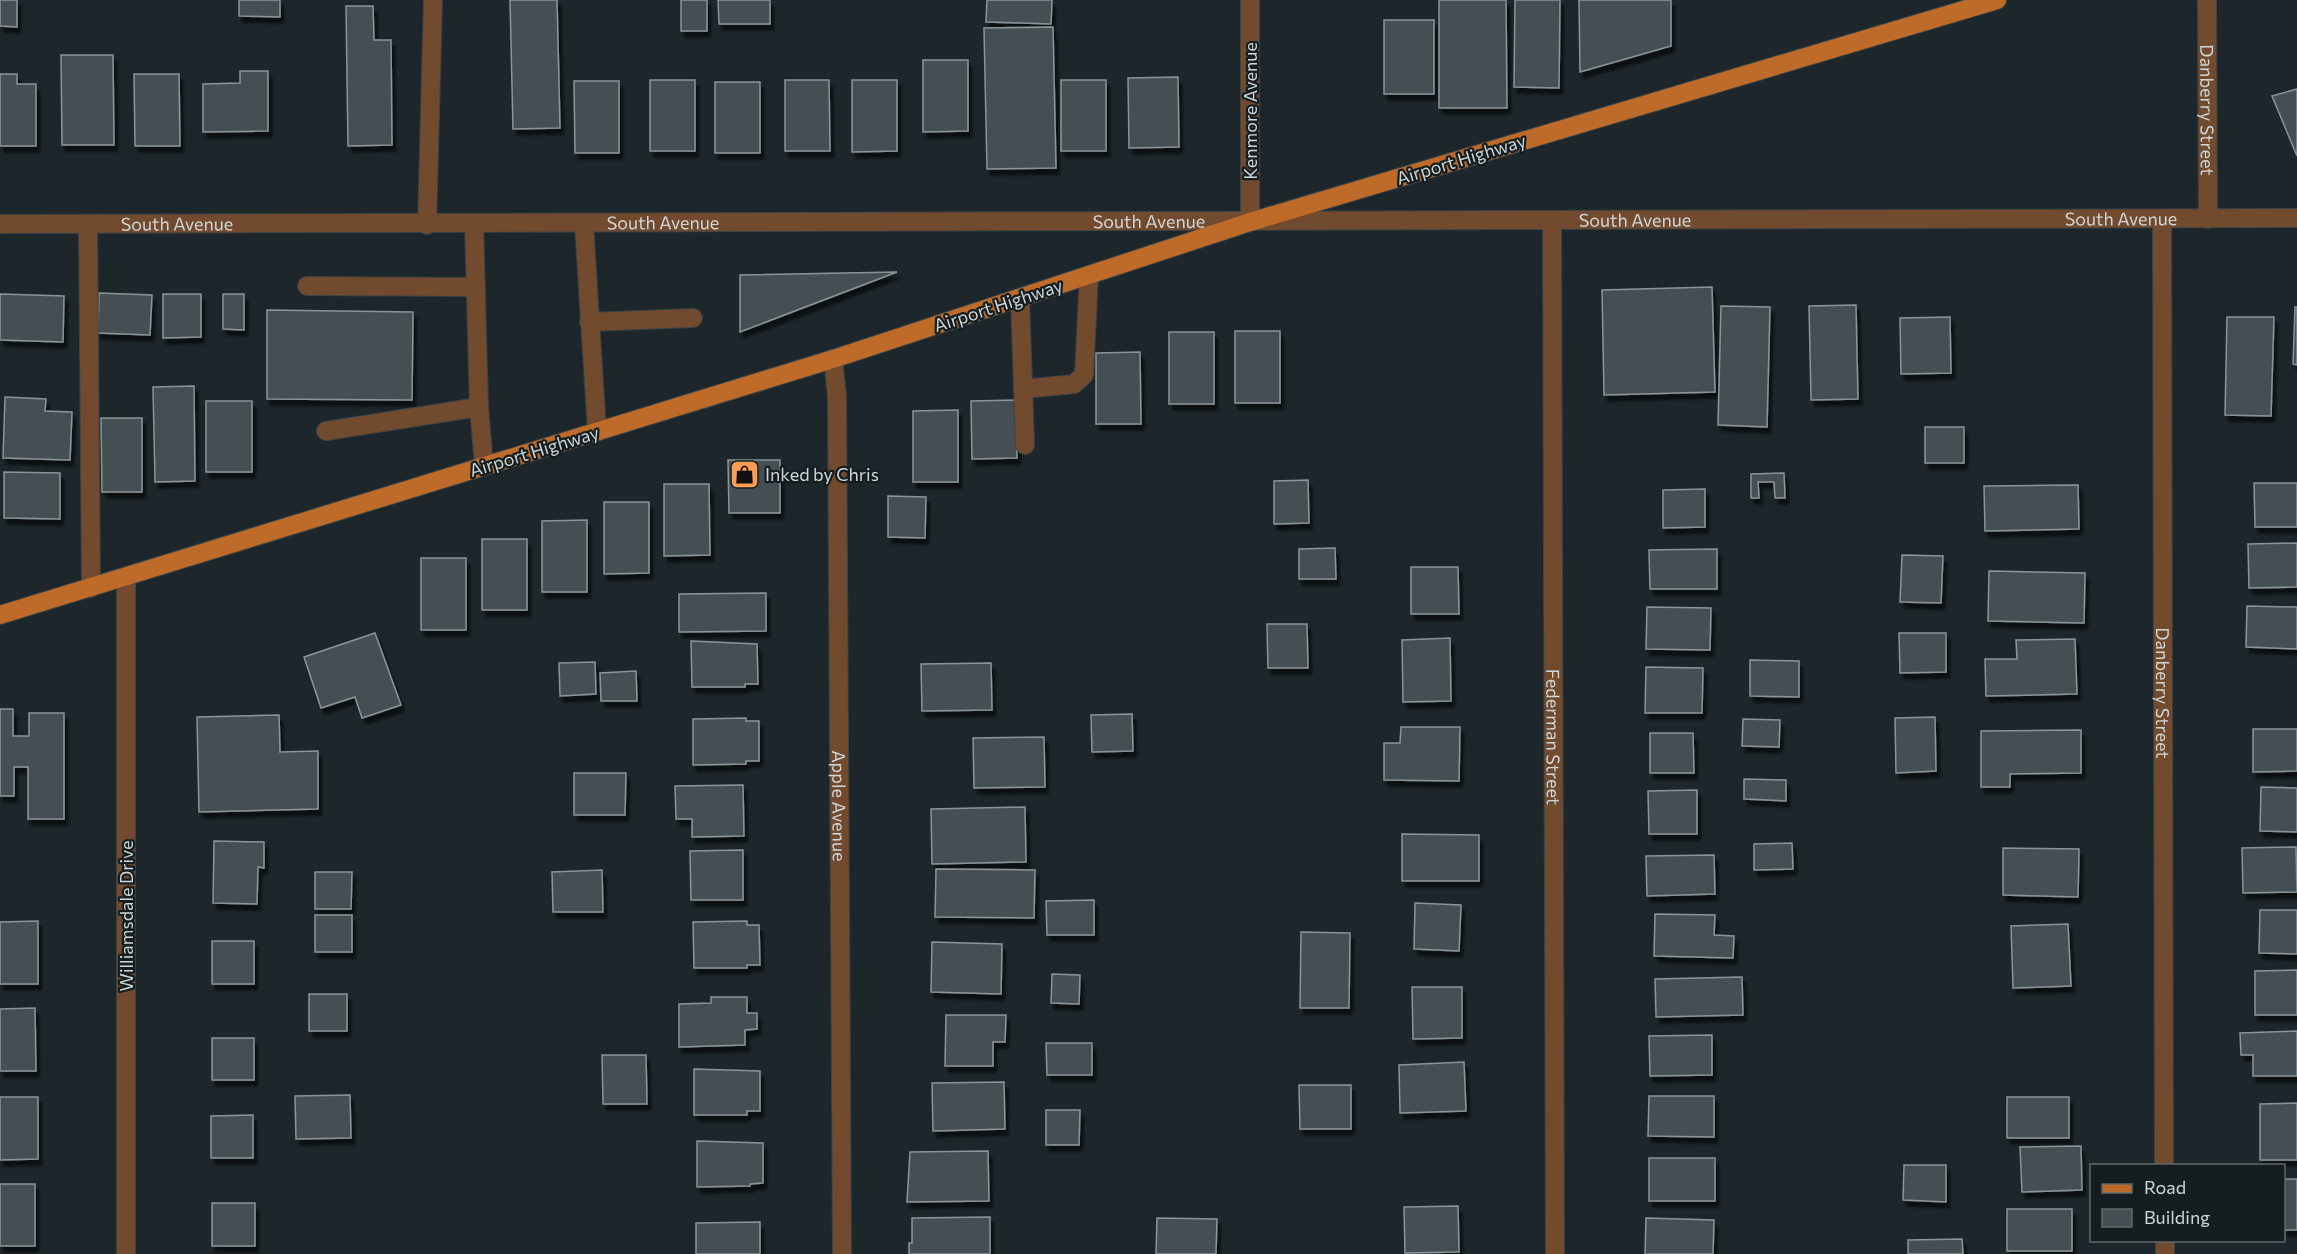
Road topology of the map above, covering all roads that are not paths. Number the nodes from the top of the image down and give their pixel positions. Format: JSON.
{"nodes":[{"id":1,"x":433,"y":0,"type":"edge"},
{"id":2,"x":1250,"y":0,"type":"edge"},
{"id":3,"x":1997,"y":0,"type":"edge"},
{"id":4,"x":2207,"y":0,"type":"edge"},
{"id":5,"x":2297,"y":218,"type":"edge"},
{"id":6,"x":2162,"y":219,"type":"junction"},
{"id":7,"x":2208,"y":219,"type":"junction"},
{"id":8,"x":1552,"y":221,"type":"junction"},
{"id":9,"x":1250,"y":222,"type":"junction"},
{"id":10,"x":0,"y":224,"type":"edge"},
{"id":11,"x":88,"y":224,"type":"junction"},
{"id":12,"x":474,"y":224,"type":"junction"},
{"id":13,"x":584,"y":224,"type":"junction"},
{"id":14,"x":427,"y":225,"type":"junction"},
{"id":15,"x":1089,"y":275,"type":"junction"},
{"id":16,"x":307,"y":286,"type":"dead end"},
{"id":17,"x":476,"y":287,"type":"junction"},
{"id":18,"x":1020,"y":298,"type":"junction"},
{"id":19,"x":693,"y":318,"type":"dead end"},
{"id":20,"x":589,"y":322,"type":"junction"},
{"id":21,"x":833,"y":359,"type":"junction"},
{"id":22,"x":1023,"y":389,"type":"junction"},
{"id":23,"x":479,"y":407,"type":"junction"},
{"id":24,"x":326,"y":430,"type":"dead end"},
{"id":25,"x":597,"y":432,"type":"junction"},
{"id":26,"x":1025,"y":444,"type":"dead end"},
{"id":27,"x":484,"y":466,"type":"junction"},
{"id":28,"x":126,"y":577,"type":"junction"},
{"id":29,"x":91,"y":588,"type":"junction"},
{"id":30,"x":0,"y":615,"type":"edge"},
{"id":31,"x":2164,"y":1164,"type":"edge"},
{"id":32,"x":126,"y":1254,"type":"edge"},
{"id":33,"x":842,"y":1254,"type":"edge"},
{"id":34,"x":1555,"y":1254,"type":"edge"}],
"edges":[{"from":1,"to":14,"type":"street"},
{"from":2,"to":9,"type":"street","name":"Kenmore Avenue"},
{"from":3,"to":9,"type":"main road","name":"Airport Highway"},
{"from":4,"to":7,"type":"street","name":"Danberry Street"},
{"from":5,"to":7,"type":"street","name":"South Avenue"},
{"from":6,"to":7,"type":"street","name":"South Avenue"},
{"from":6,"to":8,"type":"street","name":"South Avenue"},
{"from":6,"to":31,"type":"street","name":"Danberry Street"},
{"from":8,"to":9,"type":"street","name":"South Avenue"},
{"from":8,"to":34,"type":"street","name":"Federman Street"},
{"from":9,"to":13,"type":"street","name":"South Avenue"},
{"from":9,"to":15,"type":"main road","name":"Airport Highway"},
{"from":10,"to":11,"type":"street","name":"South Avenue"},
{"from":11,"to":14,"type":"street","name":"South Avenue"},
{"from":11,"to":29,"type":"street"},
{"from":12,"to":13,"type":"street","name":"South Avenue"},
{"from":12,"to":14,"type":"street","name":"South Avenue"},
{"from":12,"to":17,"type":"street"},
{"from":13,"to":20,"type":"street"},
{"from":15,"to":18,"type":"main road","name":"Airport Highway"},
{"from":15,"to":22,"type":"street"},
{"from":16,"to":17,"type":"street"},
{"from":17,"to":23,"type":"street"},
{"from":18,"to":21,"type":"main road","name":"Airport Highway"},
{"from":18,"to":22,"type":"street"},
{"from":19,"to":20,"type":"street"},
{"from":20,"to":25,"type":"street"},
{"from":21,"to":25,"type":"main road","name":"Airport Highway"},
{"from":21,"to":33,"type":"street","name":"Apple Avenue"},
{"from":22,"to":26,"type":"street"},
{"from":23,"to":24,"type":"street"},
{"from":23,"to":27,"type":"street"},
{"from":25,"to":27,"type":"main road","name":"Airport Highway"},
{"from":27,"to":28,"type":"main road","name":"Airport Highway"},
{"from":28,"to":29,"type":"main road","name":"Airport Highway"},
{"from":28,"to":32,"type":"street","name":"Williamsdale Drive"},
{"from":29,"to":30,"type":"main road","name":"Airport Highway"}]}
